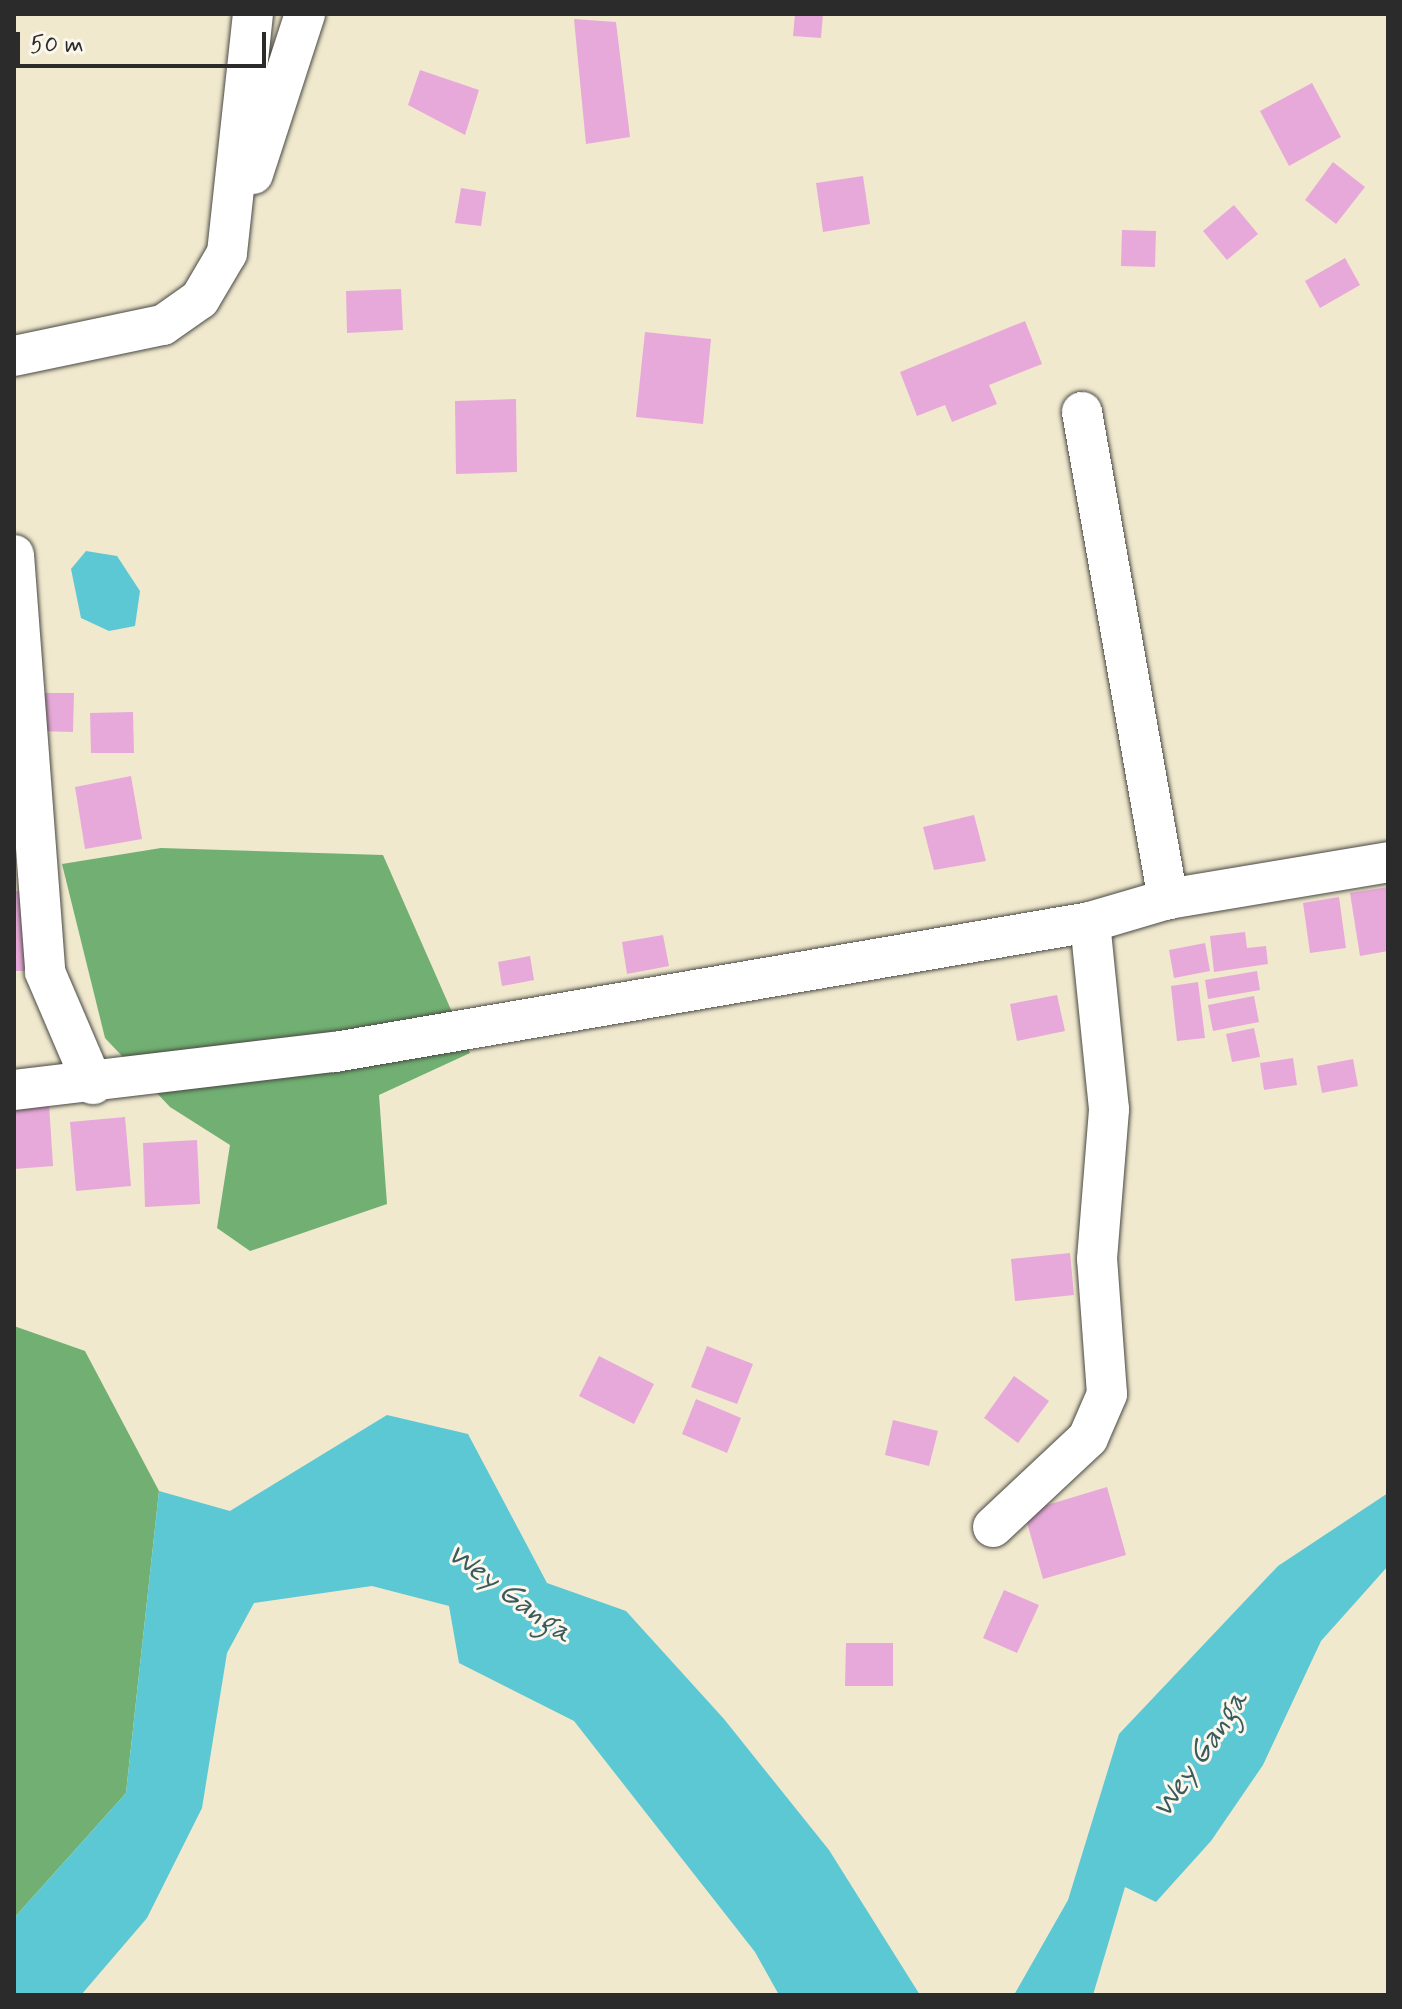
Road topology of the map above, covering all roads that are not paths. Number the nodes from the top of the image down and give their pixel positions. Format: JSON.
{"nodes":[{"id":1,"x":253,"y":14,"type":"edge"},
{"id":2,"x":305,"y":14,"type":"edge"},
{"id":3,"x":227,"y":253,"type":"junction"},
{"id":4,"x":14,"y":356,"type":"edge"},
{"id":5,"x":1082,"y":412,"type":"dead end"},
{"id":6,"x":14,"y":555,"type":"edge"},
{"id":7,"x":1388,"y":862,"type":"edge"},
{"id":8,"x":1168,"y":899,"type":"junction"},
{"id":9,"x":1090,"y":922,"type":"junction"},
{"id":10,"x":30,"y":972,"type":"edge"},
{"id":11,"x":93,"y":1084,"type":"junction"},
{"id":12,"x":14,"y":1090,"type":"edge"},
{"id":13,"x":993,"y":1527,"type":"dead end"}],
"edges":[{"from":1,"to":3,"type":"street"},
{"from":2,"to":3,"type":"street"},
{"from":3,"to":4,"type":"street"},
{"from":5,"to":8,"type":"street"},
{"from":6,"to":10,"type":"street"},
{"from":7,"to":8,"type":"street"},
{"from":8,"to":9,"type":"street"},
{"from":9,"to":11,"type":"street"},
{"from":9,"to":13,"type":"street"},
{"from":10,"to":11,"type":"street"},
{"from":11,"to":12,"type":"street"}]}
